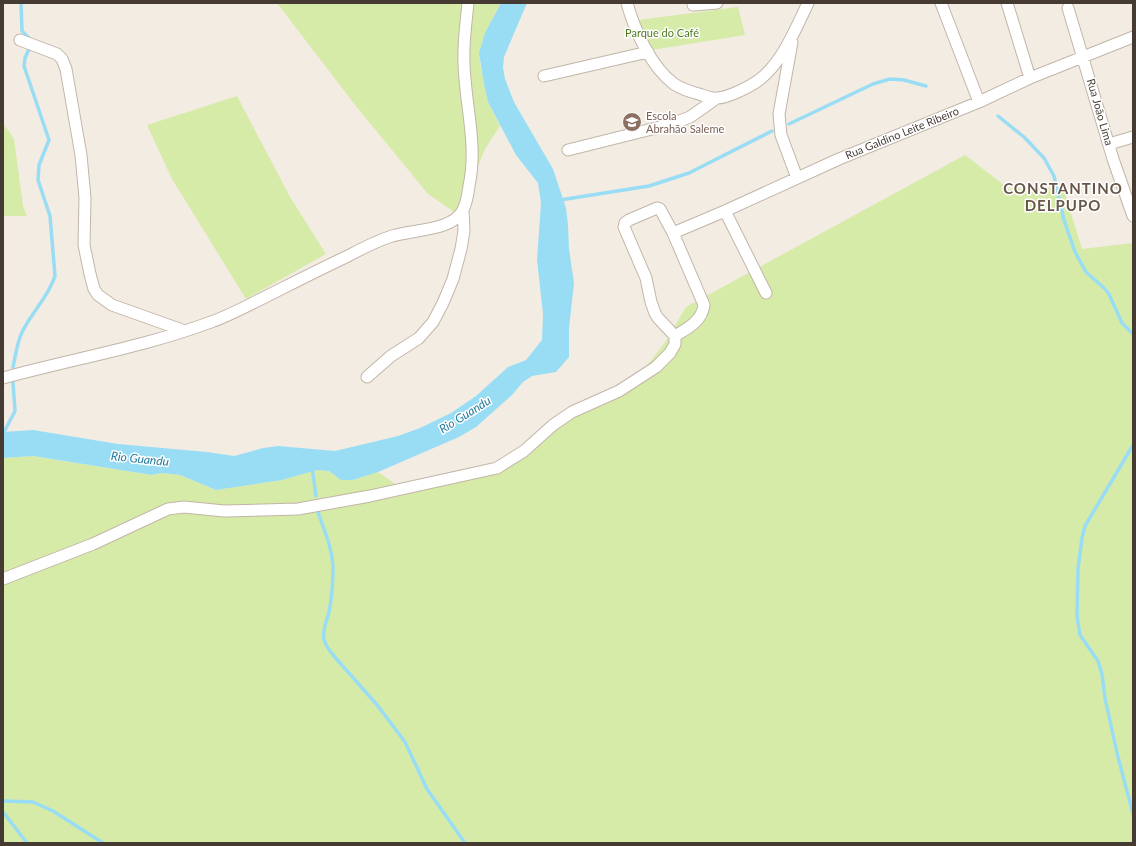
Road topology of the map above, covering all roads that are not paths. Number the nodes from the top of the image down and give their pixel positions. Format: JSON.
{"nodes":[{"id":1,"x":468,"y":3,"type":"edge"},
{"id":2,"x":626,"y":3,"type":"edge"},
{"id":3,"x":693,"y":3,"type":"edge"},
{"id":4,"x":717,"y":3,"type":"edge"},
{"id":5,"x":808,"y":3,"type":"edge"},
{"id":6,"x":941,"y":3,"type":"edge"},
{"id":7,"x":1006,"y":3,"type":"edge"},
{"id":8,"x":1068,"y":8,"type":"dead end"},
{"id":9,"x":794,"y":32,"type":"junction"},
{"id":10,"x":1133,"y":37,"type":"edge"},
{"id":11,"x":20,"y":40,"type":"dead end"},
{"id":12,"x":648,"y":52,"type":"junction"},
{"id":13,"x":1083,"y":56,"type":"junction"},
{"id":14,"x":544,"y":76,"type":"dead end"},
{"id":15,"x":1030,"y":78,"type":"junction"},
{"id":16,"x":716,"y":98,"type":"junction"},
{"id":17,"x":979,"y":102,"type":"junction"},
{"id":18,"x":1133,"y":137,"type":"edge"},
{"id":19,"x":1109,"y":144,"type":"junction"},
{"id":20,"x":568,"y":150,"type":"dead end"},
{"id":21,"x":797,"y":178,"type":"junction"},
{"id":22,"x":463,"y":210,"type":"junction"},
{"id":23,"x":726,"y":211,"type":"junction"},
{"id":24,"x":1133,"y":216,"type":"edge"},
{"id":25,"x":673,"y":233,"type":"junction"},
{"id":26,"x":766,"y":293,"type":"dead end"},
{"id":27,"x":185,"y":331,"type":"junction"},
{"id":28,"x":675,"y":336,"type":"junction"},
{"id":29,"x":3,"y":378,"type":"edge"},
{"id":30,"x":367,"y":378,"type":"dead end"},
{"id":31,"x":3,"y":580,"type":"edge"}],
"edges":[{"from":1,"to":22,"type":"street"},
{"from":2,"to":12,"type":"street"},
{"from":3,"to":4,"type":"street"},
{"from":5,"to":9,"type":"street"},
{"from":6,"to":17,"type":"street"},
{"from":7,"to":15,"type":"street"},
{"from":8,"to":13,"type":"street","name":"Rua João Lima"},
{"from":9,"to":16,"type":"street"},
{"from":9,"to":21,"type":"street"},
{"from":10,"to":13,"type":"street","name":"Rua Galdino Leite Ribeiro"},
{"from":11,"to":27,"type":"street"},
{"from":12,"to":14,"type":"street"},
{"from":12,"to":16,"type":"street"},
{"from":13,"to":15,"type":"street","name":"Rua Galdino Leite Ribeiro"},
{"from":13,"to":19,"type":"street","name":"Rua João Lima"},
{"from":15,"to":17,"type":"street","name":"Rua Galdino Leite Ribeiro"},
{"from":16,"to":20,"type":"street"},
{"from":17,"to":21,"type":"street","name":"Rua Galdino Leite Ribeiro"},
{"from":18,"to":19,"type":"street"},
{"from":19,"to":24,"type":"street","name":"Rua João Lima"},
{"from":21,"to":23,"type":"street","name":"Rua Galdino Leite Ribeiro"},
{"from":22,"to":27,"type":"street"},
{"from":22,"to":30,"type":"street"},
{"from":23,"to":25,"type":"street","name":"Rua Galdino Leite Ribeiro"},
{"from":23,"to":26,"type":"street"},
{"from":25,"to":28,"type":"street"},
{"from":25,"to":28,"type":"street"},
{"from":27,"to":29,"type":"street"},
{"from":28,"to":31,"type":"street"}]}
